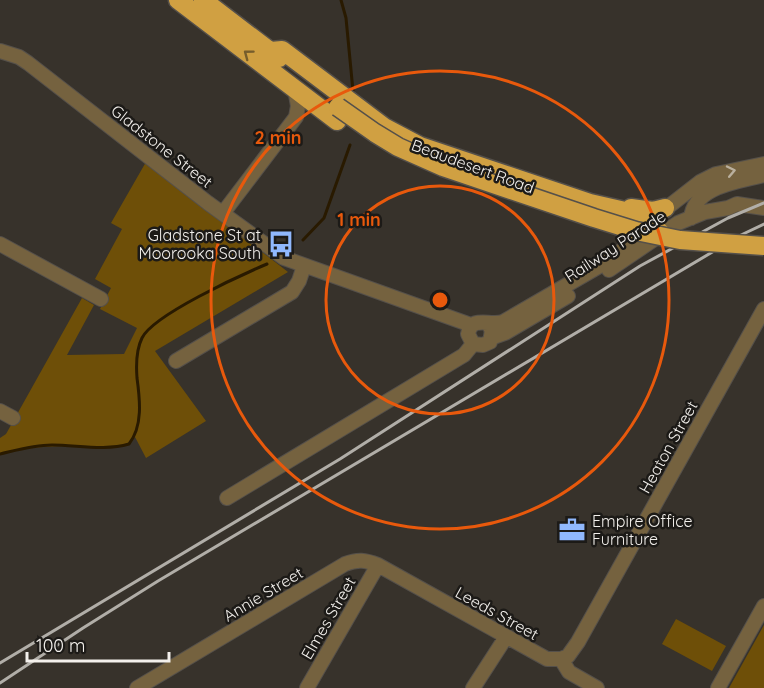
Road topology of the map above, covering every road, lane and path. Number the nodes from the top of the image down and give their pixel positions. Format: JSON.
{"nodes":[{"id":1,"x":178,"y":0,"type":"edge"},
{"id":2,"x":204,"y":0,"type":"edge"},
{"id":3,"x":0,"y":51,"type":"edge"},
{"id":4,"x":271,"y":51,"type":"junction"},
{"id":5,"x":295,"y":89,"type":"junction"},
{"id":6,"x":335,"y":114,"type":"junction"},
{"id":7,"x":296,"y":117,"type":"junction"},
{"id":8,"x":764,"y":164,"type":"edge"},
{"id":9,"x":764,"y":175,"type":"edge"},
{"id":10,"x":706,"y":187,"type":"junction"},
{"id":11,"x":544,"y":188,"type":"junction"},
{"id":12,"x":737,"y":204,"type":"junction"},
{"id":13,"x":665,"y":208,"type":"junction"},
{"id":14,"x":764,"y":208,"type":"edge"},
{"id":15,"x":623,"y":210,"type":"junction"},
{"id":16,"x":223,"y":213,"type":"junction"},
{"id":17,"x":691,"y":218,"type":"junction"},
{"id":18,"x":652,"y":229,"type":"junction"},
{"id":19,"x":0,"y":244,"type":"edge"},
{"id":20,"x":764,"y":246,"type":"edge"},
{"id":21,"x":764,"y":256,"type":"edge"},
{"id":22,"x":304,"y":266,"type":"junction"},
{"id":23,"x":101,"y":299,"type":"dead end"},
{"id":24,"x":764,"y":309,"type":"edge"},
{"id":25,"x":488,"y":324,"type":"junction"},
{"id":26,"x":471,"y":325,"type":"junction"},
{"id":27,"x":491,"y":338,"type":"junction"},
{"id":28,"x":473,"y":344,"type":"junction"},
{"id":29,"x":177,"y":361,"type":"dead end"},
{"id":30,"x":0,"y":411,"type":"edge"},
{"id":31,"x":13,"y":418,"type":"dead end"},
{"id":32,"x":227,"y":498,"type":"dead end"},
{"id":33,"x":378,"y":565,"type":"junction"},
{"id":34,"x":764,"y":606,"type":"edge"},
{"id":35,"x":506,"y":637,"type":"junction"},
{"id":36,"x":561,"y":659,"type":"junction"},
{"id":37,"x":137,"y":688,"type":"edge"},
{"id":38,"x":307,"y":688,"type":"edge"},
{"id":39,"x":473,"y":688,"type":"edge"},
{"id":40,"x":597,"y":688,"type":"edge"},
{"id":41,"x":718,"y":688,"type":"edge"}],
"edges":[{"from":5,"to":1,"type":"highway","name":"Beaudesert Road","one_way":true},
{"from":2,"to":4,"type":"highway","name":"Beaudesert Road"},
{"from":3,"to":16,"type":"street","name":"Gladstone Street"},
{"from":4,"to":6,"type":"highway","name":"Beaudesert Road"},
{"from":4,"to":11,"type":"highway"},
{"from":5,"to":6,"type":"highway","name":"Beaudesert Road"},
{"from":5,"to":7,"type":"street"},
{"from":6,"to":7,"type":"street"},
{"from":6,"to":20,"type":"highway","name":"Beaudesert Road","bridge":true},
{"from":6,"to":21,"type":"highway","name":"Beaudesert Road"},
{"from":7,"to":16,"type":"street"},
{"from":10,"to":8,"type":"street","one_way":true},
{"from":9,"to":10,"type":"street"},
{"from":10,"to":12,"type":"street"},
{"from":10,"to":13,"type":"street"},
{"from":10,"to":17,"type":"street"},
{"from":11,"to":15,"type":"highway"},
{"from":11,"to":18,"type":"highway"},
{"from":12,"to":14,"type":"street","name":"Railway Parade"},
{"from":12,"to":17,"type":"street","name":"Railway Parade"},
{"from":13,"to":15,"type":"highway"},
{"from":13,"to":18,"type":"street"},
{"from":15,"to":18,"type":"highway"},
{"from":16,"to":22,"type":"street","name":"Gladstone Street"},
{"from":17,"to":18,"type":"street","name":"Railway Parade"},
{"from":18,"to":25,"type":"street","name":"Railway Parade"},
{"from":18,"to":27,"type":"street","name":"Railway Parade"},
{"from":19,"to":23,"type":"street"},
{"from":22,"to":26,"type":"street","name":"Gladstone Street"},
{"from":22,"to":29,"type":"street"},
{"from":24,"to":36,"type":"street","name":"Heaton Street"},
{"from":25,"to":26,"type":"street"},
{"from":25,"to":27,"type":"street"},
{"from":26,"to":28,"type":"street"},
{"from":27,"to":28,"type":"street"},
{"from":28,"to":32,"type":"street"},
{"from":30,"to":31,"type":"street"},
{"from":33,"to":35,"type":"street","name":"Leeds Street"},
{"from":33,"to":37,"type":"street","name":"Annie Street"},
{"from":33,"to":38,"type":"street","name":"Elmes Street"},
{"from":34,"to":41,"type":"street"},
{"from":35,"to":36,"type":"street","name":"Leeds Street"},
{"from":35,"to":39,"type":"street"},
{"from":36,"to":40,"type":"street","name":"Leeds Street"}]}
